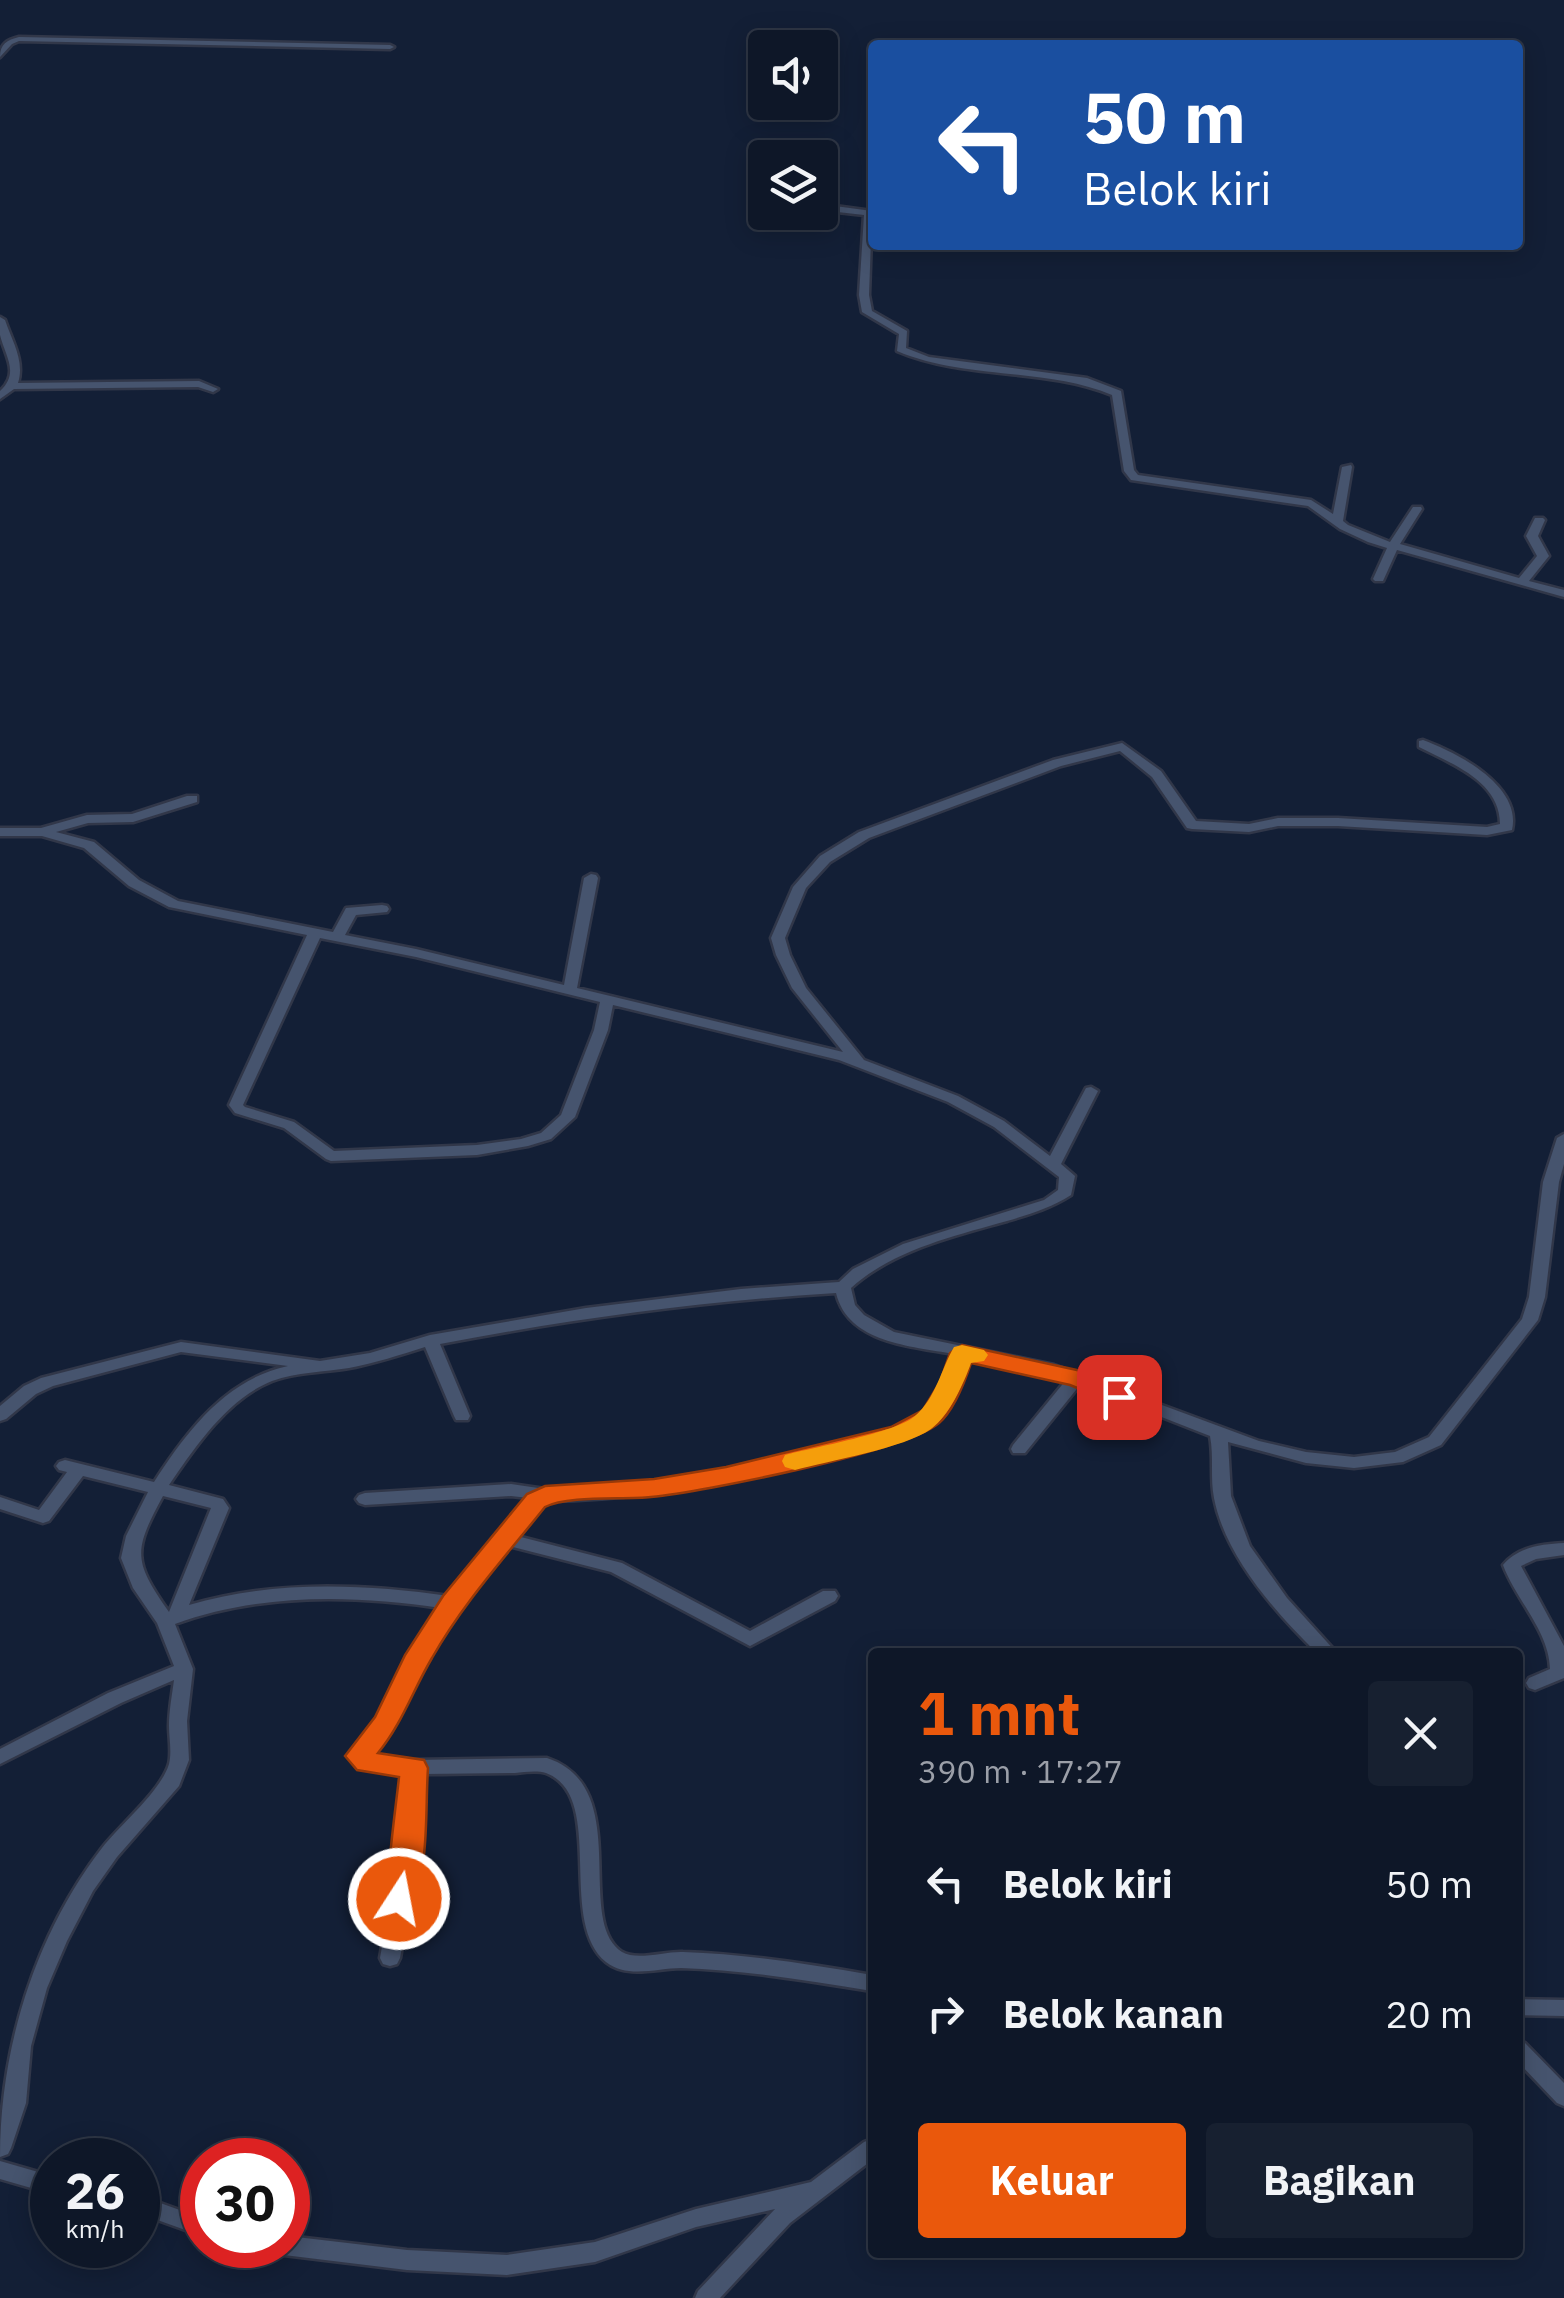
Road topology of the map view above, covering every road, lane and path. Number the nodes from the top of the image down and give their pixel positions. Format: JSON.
{"nodes":[{"id":1,"x":390,"y":47,"type":"dead end"},
{"id":2,"x":0,"y":55,"type":"edge"},
{"id":3,"x":838,"y":209,"type":"edge"},
{"id":4,"x":868,"y":213,"type":"edge"},
{"id":5,"x":868,"y":230,"type":"edge"},
{"id":6,"x":0,"y":320,"type":"edge"},
{"id":7,"x":213,"y":389,"type":"dead end"},
{"id":8,"x":6,"y":391,"type":"edge"},
{"id":9,"x":1347,"y":467,"type":"dead end"},
{"id":10,"x":1417,"y":509,"type":"dead end"},
{"id":11,"x":1539,"y":520,"type":"dead end"},
{"id":12,"x":1337,"y":521,"type":"junction"},
{"id":13,"x":1393,"y":546,"type":"junction"},
{"id":14,"x":1379,"y":579,"type":"dead end"},
{"id":15,"x":1521,"y":582,"type":"junction"},
{"id":16,"x":1564,"y":594,"type":"edge"},
{"id":17,"x":1423,"y":744,"type":"dead end"},
{"id":18,"x":192,"y":799,"type":"dead end"},
{"id":19,"x":0,"y":832,"type":"edge"},
{"id":20,"x":42,"y":832,"type":"junction"},
{"id":21,"x":591,"y":878,"type":"dead end"},
{"id":22,"x":382,"y":908,"type":"dead end"},
{"id":23,"x":315,"y":933,"type":"junction"},
{"id":24,"x":337,"y":937,"type":"junction"},
{"id":25,"x":570,"y":990,"type":"junction"},
{"id":26,"x":607,"y":1001,"type":"junction"},
{"id":27,"x":860,"y":1063,"type":"junction"},
{"id":28,"x":1092,"y":1090,"type":"dead end"},
{"id":29,"x":1564,"y":1138,"type":"edge"},
{"id":30,"x":1054,"y":1164,"type":"junction"},
{"id":31,"x":843,"y":1287,"type":"junction"},
{"id":32,"x":430,"y":1340,"type":"junction"},
{"id":33,"x":962,"y":1353,"type":"junction"},
{"id":34,"x":329,"y":1366,"type":"junction"},
{"id":35,"x":1077,"y":1378,"type":"junction"},
{"id":36,"x":0,"y":1415,"type":"edge"},
{"id":37,"x":462,"y":1416,"type":"dead end"},
{"id":38,"x":1218,"y":1435,"type":"junction"},
{"id":39,"x":1020,"y":1449,"type":"dead end"},
{"id":40,"x":159,"y":1491,"type":"junction"},
{"id":41,"x":545,"y":1495,"type":"junction"},
{"id":42,"x":365,"y":1499,"type":"dead end"},
{"id":43,"x":0,"y":1503,"type":"edge"},
{"id":44,"x":505,"y":1539,"type":"junction"},
{"id":45,"x":1564,"y":1549,"type":"edge"},
{"id":46,"x":830,"y":1596,"type":"dead end"},
{"id":47,"x":453,"y":1603,"type":"junction"},
{"id":48,"x":171,"y":1618,"type":"junction"},
{"id":49,"x":1324,"y":1648,"type":"edge"},
{"id":50,"x":184,"y":1670,"type":"junction"},
{"id":51,"x":1535,"y":1683,"type":"dead end"},
{"id":52,"x":0,"y":1757,"type":"edge"},
{"id":53,"x":414,"y":1768,"type":"junction"},
{"id":54,"x":390,"y":1958,"type":"dead end"},
{"id":55,"x":868,"y":1982,"type":"edge"},
{"id":56,"x":1523,"y":2006,"type":"edge"},
{"id":57,"x":1564,"y":2008,"type":"edge"},
{"id":58,"x":1523,"y":2054,"type":"edge"},
{"id":59,"x":1564,"y":2097,"type":"edge"},
{"id":60,"x":0,"y":2148,"type":"edge"},
{"id":61,"x":868,"y":2151,"type":"edge"},
{"id":62,"x":0,"y":2170,"type":"edge"},
{"id":63,"x":30,"y":2179,"type":"edge"},
{"id":64,"x":812,"y":2191,"type":"junction"},
{"id":65,"x":310,"y":2248,"type":"edge"},
{"id":66,"x":706,"y":2298,"type":"edge"}],
"edges":[{"from":1,"to":2,"type":"street"},
{"from":3,"to":4,"type":"street"},
{"from":5,"to":12,"type":"street"},
{"from":6,"to":8,"type":"street"},
{"from":7,"to":8,"type":"street"},
{"from":9,"to":12,"type":"street"},
{"from":10,"to":13,"type":"street"},
{"from":11,"to":15,"type":"street"},
{"from":12,"to":13,"type":"street"},
{"from":13,"to":14,"type":"street"},
{"from":13,"to":15,"type":"street"},
{"from":15,"to":16,"type":"street"},
{"from":17,"to":27,"type":"street"},
{"from":18,"to":20,"type":"street"},
{"from":19,"to":20,"type":"street"},
{"from":20,"to":23,"type":"street"},
{"from":21,"to":25,"type":"street"},
{"from":22,"to":24,"type":"street"},
{"from":23,"to":24,"type":"street"},
{"from":23,"to":26,"type":"street"},
{"from":24,"to":25,"type":"street"},
{"from":25,"to":26,"type":"street"},
{"from":26,"to":27,"type":"street"},
{"from":27,"to":30,"type":"street"},
{"from":28,"to":30,"type":"street"},
{"from":29,"to":38,"type":"street"},
{"from":30,"to":31,"type":"street"},
{"from":31,"to":32,"type":"street"},
{"from":31,"to":33,"type":"street"},
{"from":32,"to":34,"type":"street"},
{"from":32,"to":37,"type":"street"},
{"from":33,"to":35,"type":"street"},
{"from":33,"to":41,"type":"street"},
{"from":34,"to":36,"type":"street"},
{"from":34,"to":40,"type":"street"},
{"from":35,"to":38,"type":"street"},
{"from":35,"to":39,"type":"street"},
{"from":38,"to":49,"type":"street"},
{"from":40,"to":43,"type":"street"},
{"from":40,"to":48,"type":"street"},
{"from":40,"to":48,"type":"street"},
{"from":41,"to":42,"type":"street"},
{"from":41,"to":44,"type":"street"},
{"from":44,"to":46,"type":"street"},
{"from":44,"to":47,"type":"street"},
{"from":45,"to":51,"type":"street"},
{"from":47,"to":48,"type":"street"},
{"from":47,"to":53,"type":"street"},
{"from":48,"to":50,"type":"street"},
{"from":50,"to":52,"type":"street"},
{"from":50,"to":60,"type":"street"},
{"from":53,"to":54,"type":"street"},
{"from":53,"to":55,"type":"street"},
{"from":56,"to":57,"type":"street"},
{"from":58,"to":59,"type":"street"},
{"from":61,"to":64,"type":"street"},
{"from":62,"to":63,"type":"street"},
{"from":64,"to":65,"type":"street"},
{"from":64,"to":66,"type":"street"}]}
